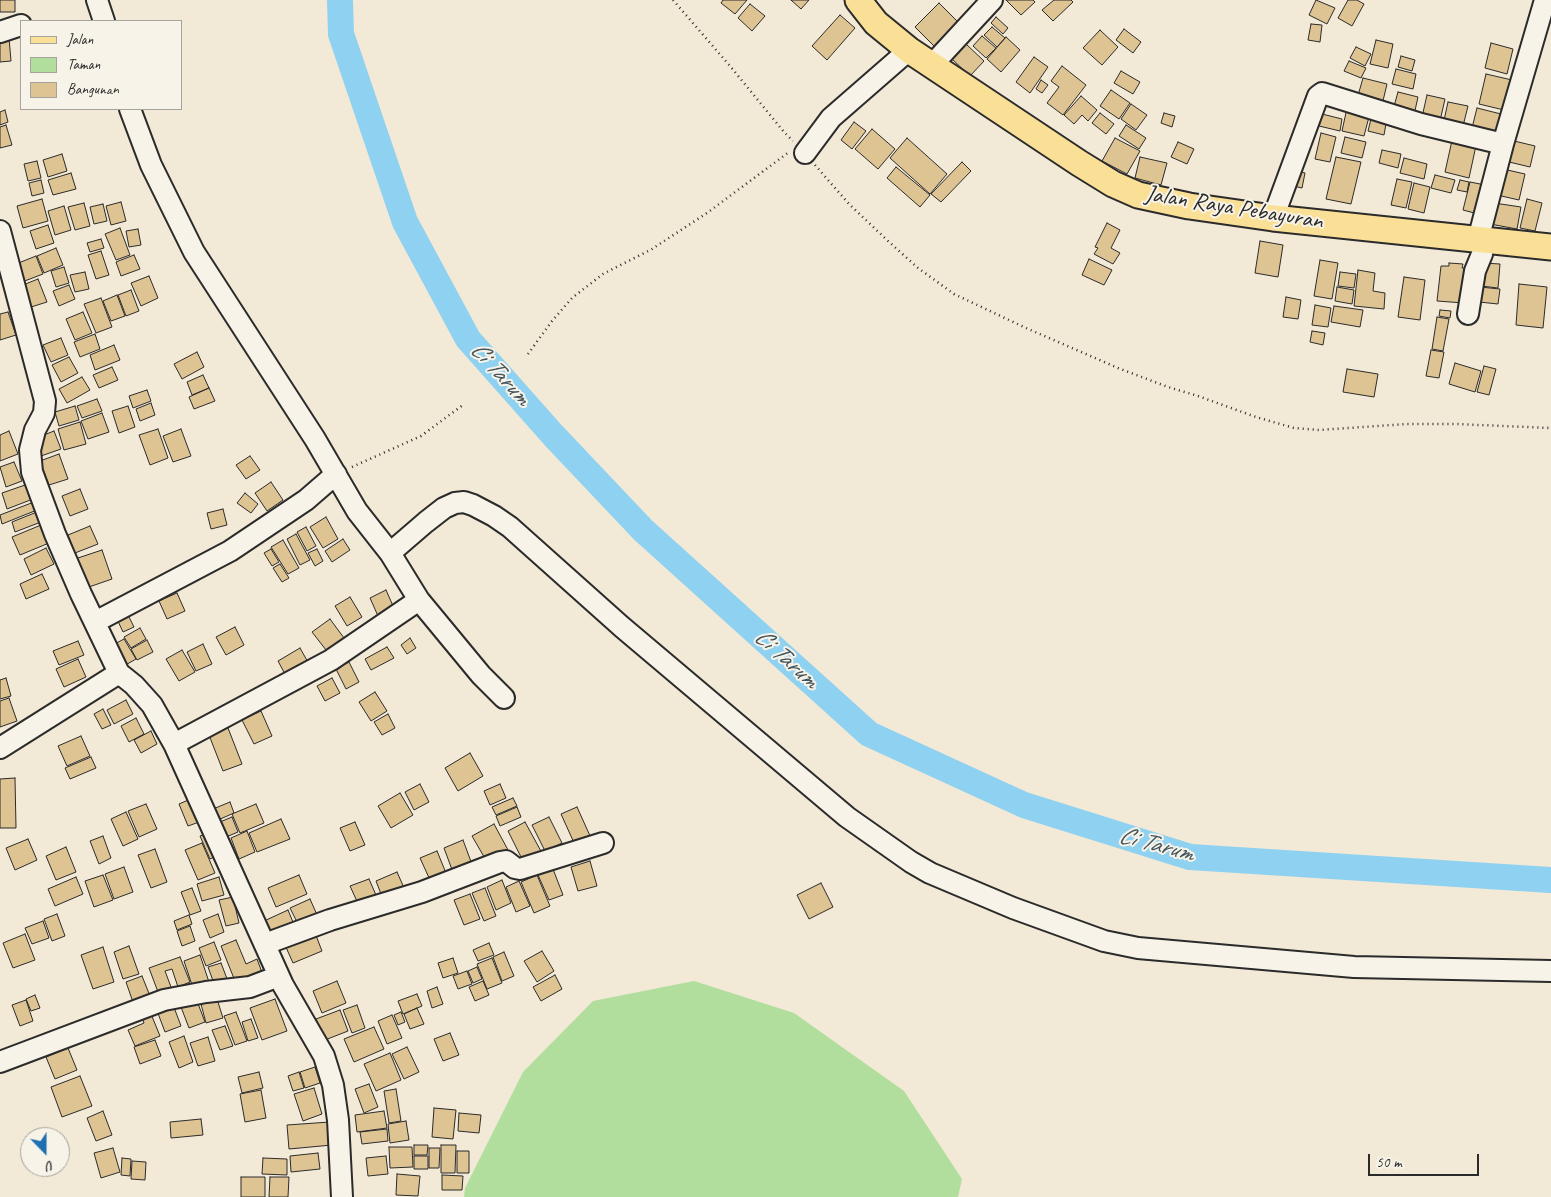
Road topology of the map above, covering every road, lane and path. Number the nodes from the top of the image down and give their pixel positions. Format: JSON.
{"nodes":[{"id":1,"x":97,"y":0,"type":"edge"},
{"id":2,"x":672,"y":0,"type":"edge"},
{"id":3,"x":858,"y":0,"type":"edge"},
{"id":4,"x":992,"y":0,"type":"edge"},
{"id":5,"x":1545,"y":0,"type":"edge"},
{"id":6,"x":104,"y":20,"type":"edge"},
{"id":7,"x":20,"y":25,"type":"edge"},
{"id":8,"x":0,"y":32,"type":"edge"},
{"id":9,"x":909,"y":50,"type":"junction"},
{"id":10,"x":932,"y":65,"type":"junction"},
{"id":11,"x":130,"y":110,"type":"edge"},
{"id":12,"x":1503,"y":144,"type":"junction"},
{"id":13,"x":801,"y":149,"type":"junction"},
{"id":14,"x":1274,"y":218,"type":"junction"},
{"id":15,"x":1,"y":237,"type":"edge"},
{"id":16,"x":1481,"y":240,"type":"junction"},
{"id":17,"x":1551,"y":247,"type":"edge"},
{"id":18,"x":1468,"y":314,"type":"dead end"},
{"id":19,"x":528,"y":354,"type":"dead end"},
{"id":20,"x":463,"y":405,"type":"dead end"},
{"id":21,"x":1551,"y":428,"type":"edge"},
{"id":22,"x":336,"y":474,"type":"junction"},
{"id":23,"x":390,"y":553,"type":"junction"},
{"id":24,"x":419,"y":600,"type":"junction"},
{"id":25,"x":95,"y":622,"type":"junction"},
{"id":26,"x":119,"y":673,"type":"junction"},
{"id":27,"x":504,"y":698,"type":"dead end"},
{"id":28,"x":174,"y":744,"type":"junction"},
{"id":29,"x":0,"y":748,"type":"edge"},
{"id":30,"x":603,"y":843,"type":"dead end"},
{"id":31,"x":265,"y":944,"type":"junction"},
{"id":32,"x":1551,"y":971,"type":"edge"},
{"id":33,"x":279,"y":976,"type":"junction"},
{"id":34,"x":0,"y":1062,"type":"edge"},
{"id":35,"x":342,"y":1197,"type":"edge"}],
"edges":[{"from":1,"to":6,"type":"street"},
{"from":2,"to":13,"type":"path"},
{"from":3,"to":9,"type":"main road","name":"Jalan Raya Pebayuran"},
{"from":4,"to":10,"type":"street"},
{"from":5,"to":12,"type":"street"},
{"from":7,"to":8,"type":"street"},
{"from":9,"to":10,"type":"main road","name":"Jalan Raya Pebayuran"},
{"from":9,"to":13,"type":"street"},
{"from":10,"to":14,"type":"main road","name":"Jalan Raya Pebayuran"},
{"from":11,"to":22,"type":"street"},
{"from":12,"to":14,"type":"street"},
{"from":12,"to":16,"type":"street"},
{"from":13,"to":19,"type":"path"},
{"from":13,"to":21,"type":"path"},
{"from":14,"to":16,"type":"main road","name":"Jalan Raya Pebayuran"},
{"from":15,"to":25,"type":"street"},
{"from":16,"to":17,"type":"main road","name":"Jalan Raya Pebayuran"},
{"from":16,"to":18,"type":"street"},
{"from":20,"to":22,"type":"path"},
{"from":22,"to":23,"type":"street"},
{"from":22,"to":25,"type":"street"},
{"from":23,"to":24,"type":"street"},
{"from":23,"to":32,"type":"street"},
{"from":24,"to":27,"type":"street"},
{"from":24,"to":28,"type":"street"},
{"from":25,"to":26,"type":"street"},
{"from":26,"to":28,"type":"street"},
{"from":26,"to":29,"type":"street"},
{"from":28,"to":31,"type":"street"},
{"from":30,"to":31,"type":"street"},
{"from":31,"to":33,"type":"street"},
{"from":33,"to":34,"type":"street"},
{"from":33,"to":35,"type":"street"}]}
